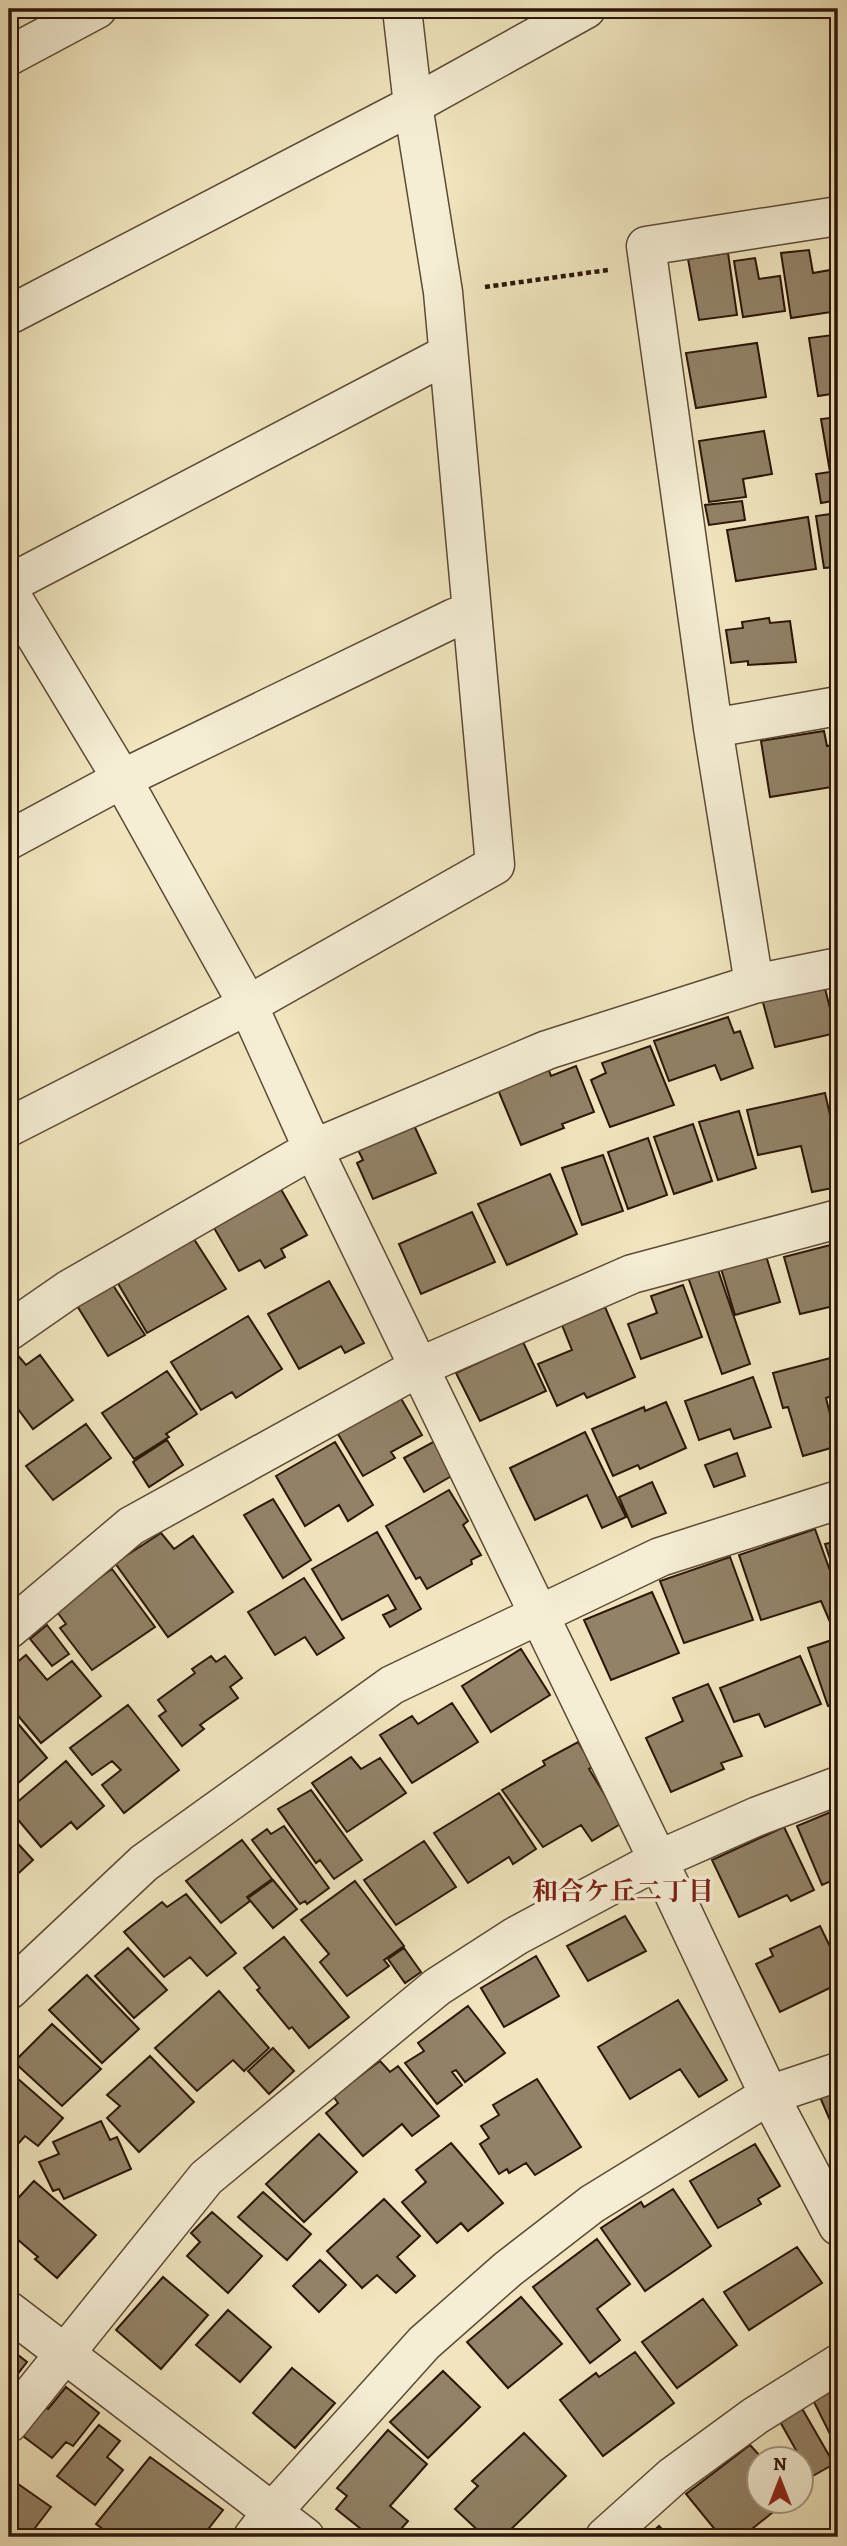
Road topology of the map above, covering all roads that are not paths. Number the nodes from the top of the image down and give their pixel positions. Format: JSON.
{"nodes":[{"id":1,"x":97,"y":9,"type":"edge"},
{"id":2,"x":402,"y":9,"type":"edge"},
{"id":3,"x":586,"y":9,"type":"edge"},
{"id":4,"x":9,"y":55,"type":"edge"},
{"id":5,"x":413,"y":105,"type":"junction"},
{"id":6,"x":838,"y":216,"type":"edge"},
{"id":7,"x":9,"y":315,"type":"edge"},
{"id":8,"x":447,"y":354,"type":"junction"},
{"id":9,"x":9,"y":584,"type":"edge"},
{"id":10,"x":9,"y":592,"type":"edge"},
{"id":11,"x":471,"y":612,"type":"junction"},
{"id":12,"x":838,"y":706,"type":"edge"},
{"id":13,"x":713,"y":728,"type":"junction"},
{"id":14,"x":122,"y":779,"type":"junction"},
{"id":15,"x":9,"y":840,"type":"edge"},
{"id":16,"x":838,"y":967,"type":"edge"},
{"id":17,"x":754,"y":984,"type":"junction"},
{"id":18,"x":248,"y":1005,"type":"junction"},
{"id":19,"x":9,"y":1127,"type":"edge"},
{"id":20,"x":313,"y":1149,"type":"junction"},
{"id":21,"x":838,"y":1219,"type":"edge"},
{"id":22,"x":9,"y":1331,"type":"edge"},
{"id":23,"x":419,"y":1367,"type":"junction"},
{"id":24,"x":838,"y":1500,"type":"edge"},
{"id":25,"x":538,"y":1615,"type":"junction"},
{"id":26,"x":9,"y":1629,"type":"edge"},
{"id":27,"x":838,"y":1786,"type":"edge"},
{"id":28,"x":658,"y":1860,"type":"junction"},
{"id":29,"x":9,"y":1990,"type":"edge"},
{"id":30,"x":838,"y":2072,"type":"edge"},
{"id":31,"x":769,"y":2095,"type":"junction"},
{"id":32,"x":838,"y":2226,"type":"edge"},
{"id":33,"x":9,"y":2311,"type":"edge"},
{"id":34,"x":65,"y":2354,"type":"junction"},
{"id":35,"x":838,"y":2364,"type":"edge"},
{"id":36,"x":9,"y":2423,"type":"edge"},
{"id":37,"x":262,"y":2525,"type":"edge"},
{"id":38,"x":305,"y":2537,"type":"edge"},
{"id":39,"x":605,"y":2537,"type":"edge"}],
"edges":[{"from":1,"to":4,"type":"street"},
{"from":2,"to":5,"type":"street"},
{"from":3,"to":5,"type":"street"},
{"from":5,"to":7,"type":"street"},
{"from":5,"to":8,"type":"street"},
{"from":6,"to":13,"type":"street"},
{"from":8,"to":9,"type":"street"},
{"from":8,"to":11,"type":"street"},
{"from":10,"to":14,"type":"street"},
{"from":11,"to":14,"type":"street"},
{"from":11,"to":18,"type":"street"},
{"from":12,"to":13,"type":"street"},
{"from":13,"to":17,"type":"street"},
{"from":14,"to":15,"type":"street"},
{"from":14,"to":18,"type":"street"},
{"from":16,"to":17,"type":"street"},
{"from":17,"to":20,"type":"street"},
{"from":18,"to":19,"type":"street"},
{"from":18,"to":20,"type":"street"},
{"from":20,"to":22,"type":"street"},
{"from":20,"to":23,"type":"street"},
{"from":21,"to":23,"type":"street"},
{"from":23,"to":25,"type":"street"},
{"from":23,"to":26,"type":"street"},
{"from":24,"to":25,"type":"street"},
{"from":25,"to":28,"type":"street"},
{"from":25,"to":29,"type":"street"},
{"from":27,"to":28,"type":"street"},
{"from":28,"to":31,"type":"street"},
{"from":28,"to":34,"type":"street"},
{"from":30,"to":31,"type":"street"},
{"from":31,"to":32,"type":"street"},
{"from":31,"to":37,"type":"street"},
{"from":33,"to":34,"type":"street"},
{"from":34,"to":36,"type":"street"},
{"from":34,"to":37,"type":"street"},
{"from":35,"to":39,"type":"street"},
{"from":37,"to":38,"type":"street"}]}
